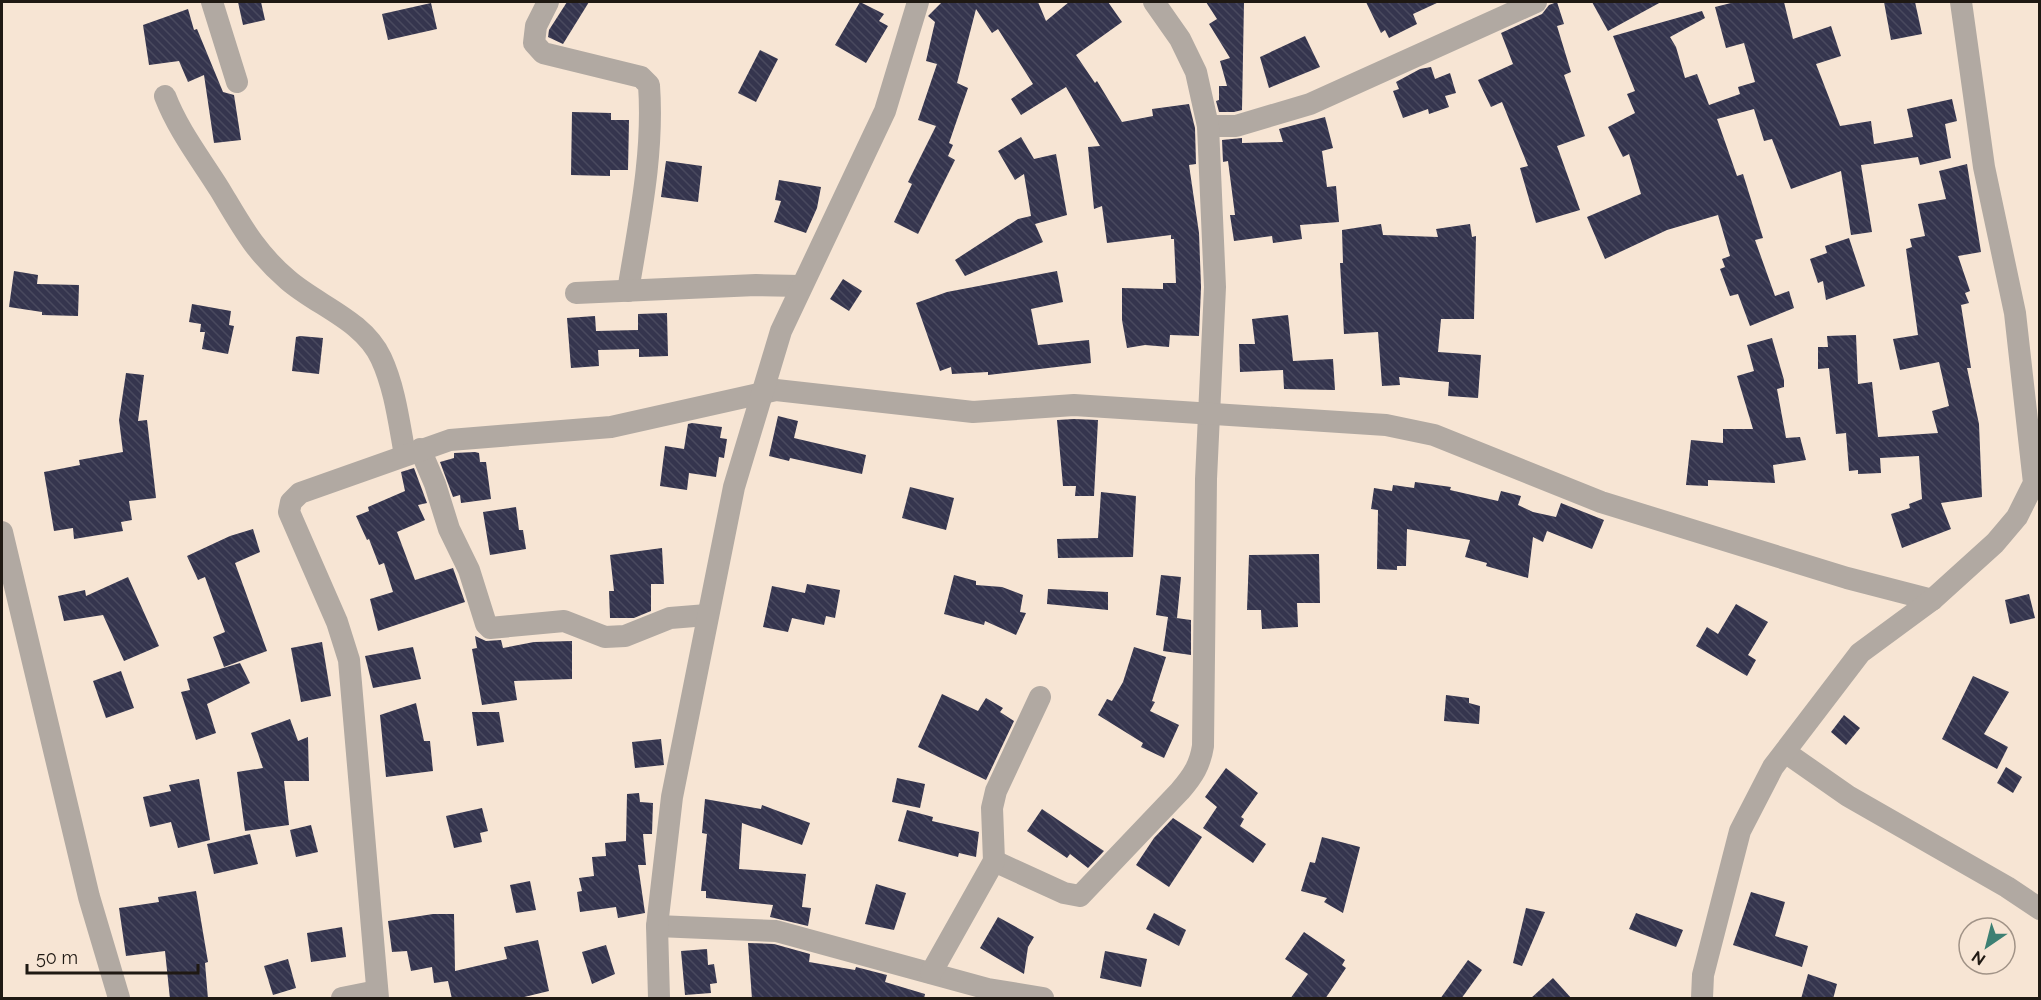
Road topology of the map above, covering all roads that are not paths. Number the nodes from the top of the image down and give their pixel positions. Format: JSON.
{"nodes":[{"id":1,"x":212,"y":2,"type":"edge"},
{"id":2,"x":548,"y":2,"type":"edge"},
{"id":3,"x":918,"y":2,"type":"edge"},
{"id":4,"x":1154,"y":2,"type":"edge"},
{"id":5,"x":1536,"y":2,"type":"edge"},
{"id":6,"x":1962,"y":2,"type":"edge"},
{"id":7,"x":237,"y":82,"type":"dead end"},
{"id":8,"x":165,"y":96,"type":"dead end"},
{"id":9,"x":1208,"y":126,"type":"junction"},
{"id":10,"x":801,"y":286,"type":"junction"},
{"id":11,"x":628,"y":291,"type":"junction"},
{"id":12,"x":576,"y":293,"type":"dead end"},
{"id":13,"x":760,"y":394,"type":"junction"},
{"id":14,"x":1209,"y":412,"type":"junction"},
{"id":15,"x":412,"y":452,"type":"junction"},
{"id":16,"x":2038,"y":484,"type":"edge"},
{"id":17,"x":2,"y":532,"type":"edge"},
{"id":18,"x":1932,"y":600,"type":"junction"},
{"id":19,"x":707,"y":615,"type":"junction"},
{"id":20,"x":1040,"y":697,"type":"dead end"},
{"id":21,"x":1785,"y":752,"type":"junction"},
{"id":22,"x":994,"y":861,"type":"junction"},
{"id":23,"x":2040,"y":909,"type":"edge"},
{"id":24,"x":657,"y":926,"type":"junction"},
{"id":25,"x":931,"y":974,"type":"junction"},
{"id":26,"x":377,"y":995,"type":"edge"},
{"id":27,"x":119,"y":999,"type":"edge"},
{"id":28,"x":342,"y":999,"type":"edge"},
{"id":29,"x":659,"y":999,"type":"edge"},
{"id":30,"x":1043,"y":999,"type":"edge"},
{"id":31,"x":1702,"y":999,"type":"edge"}],
"edges":[{"from":1,"to":7,"type":"street"},
{"from":2,"to":11,"type":"street"},
{"from":3,"to":10,"type":"street"},
{"from":4,"to":9,"type":"street"},
{"from":5,"to":9,"type":"street"},
{"from":6,"to":16,"type":"street"},
{"from":8,"to":15,"type":"street"},
{"from":9,"to":14,"type":"street"},
{"from":10,"to":11,"type":"street"},
{"from":10,"to":13,"type":"street"},
{"from":11,"to":12,"type":"street"},
{"from":13,"to":14,"type":"street"},
{"from":13,"to":15,"type":"street"},
{"from":13,"to":19,"type":"street"},
{"from":14,"to":18,"type":"street"},
{"from":14,"to":22,"type":"street"},
{"from":15,"to":19,"type":"street"},
{"from":15,"to":26,"type":"street"},
{"from":16,"to":18,"type":"street"},
{"from":17,"to":27,"type":"street"},
{"from":18,"to":21,"type":"street"},
{"from":19,"to":24,"type":"street"},
{"from":20,"to":22,"type":"street"},
{"from":21,"to":23,"type":"street"},
{"from":21,"to":31,"type":"street"},
{"from":22,"to":25,"type":"street"},
{"from":24,"to":25,"type":"street"},
{"from":24,"to":29,"type":"street"},
{"from":25,"to":30,"type":"street"},
{"from":26,"to":28,"type":"street"}]}
